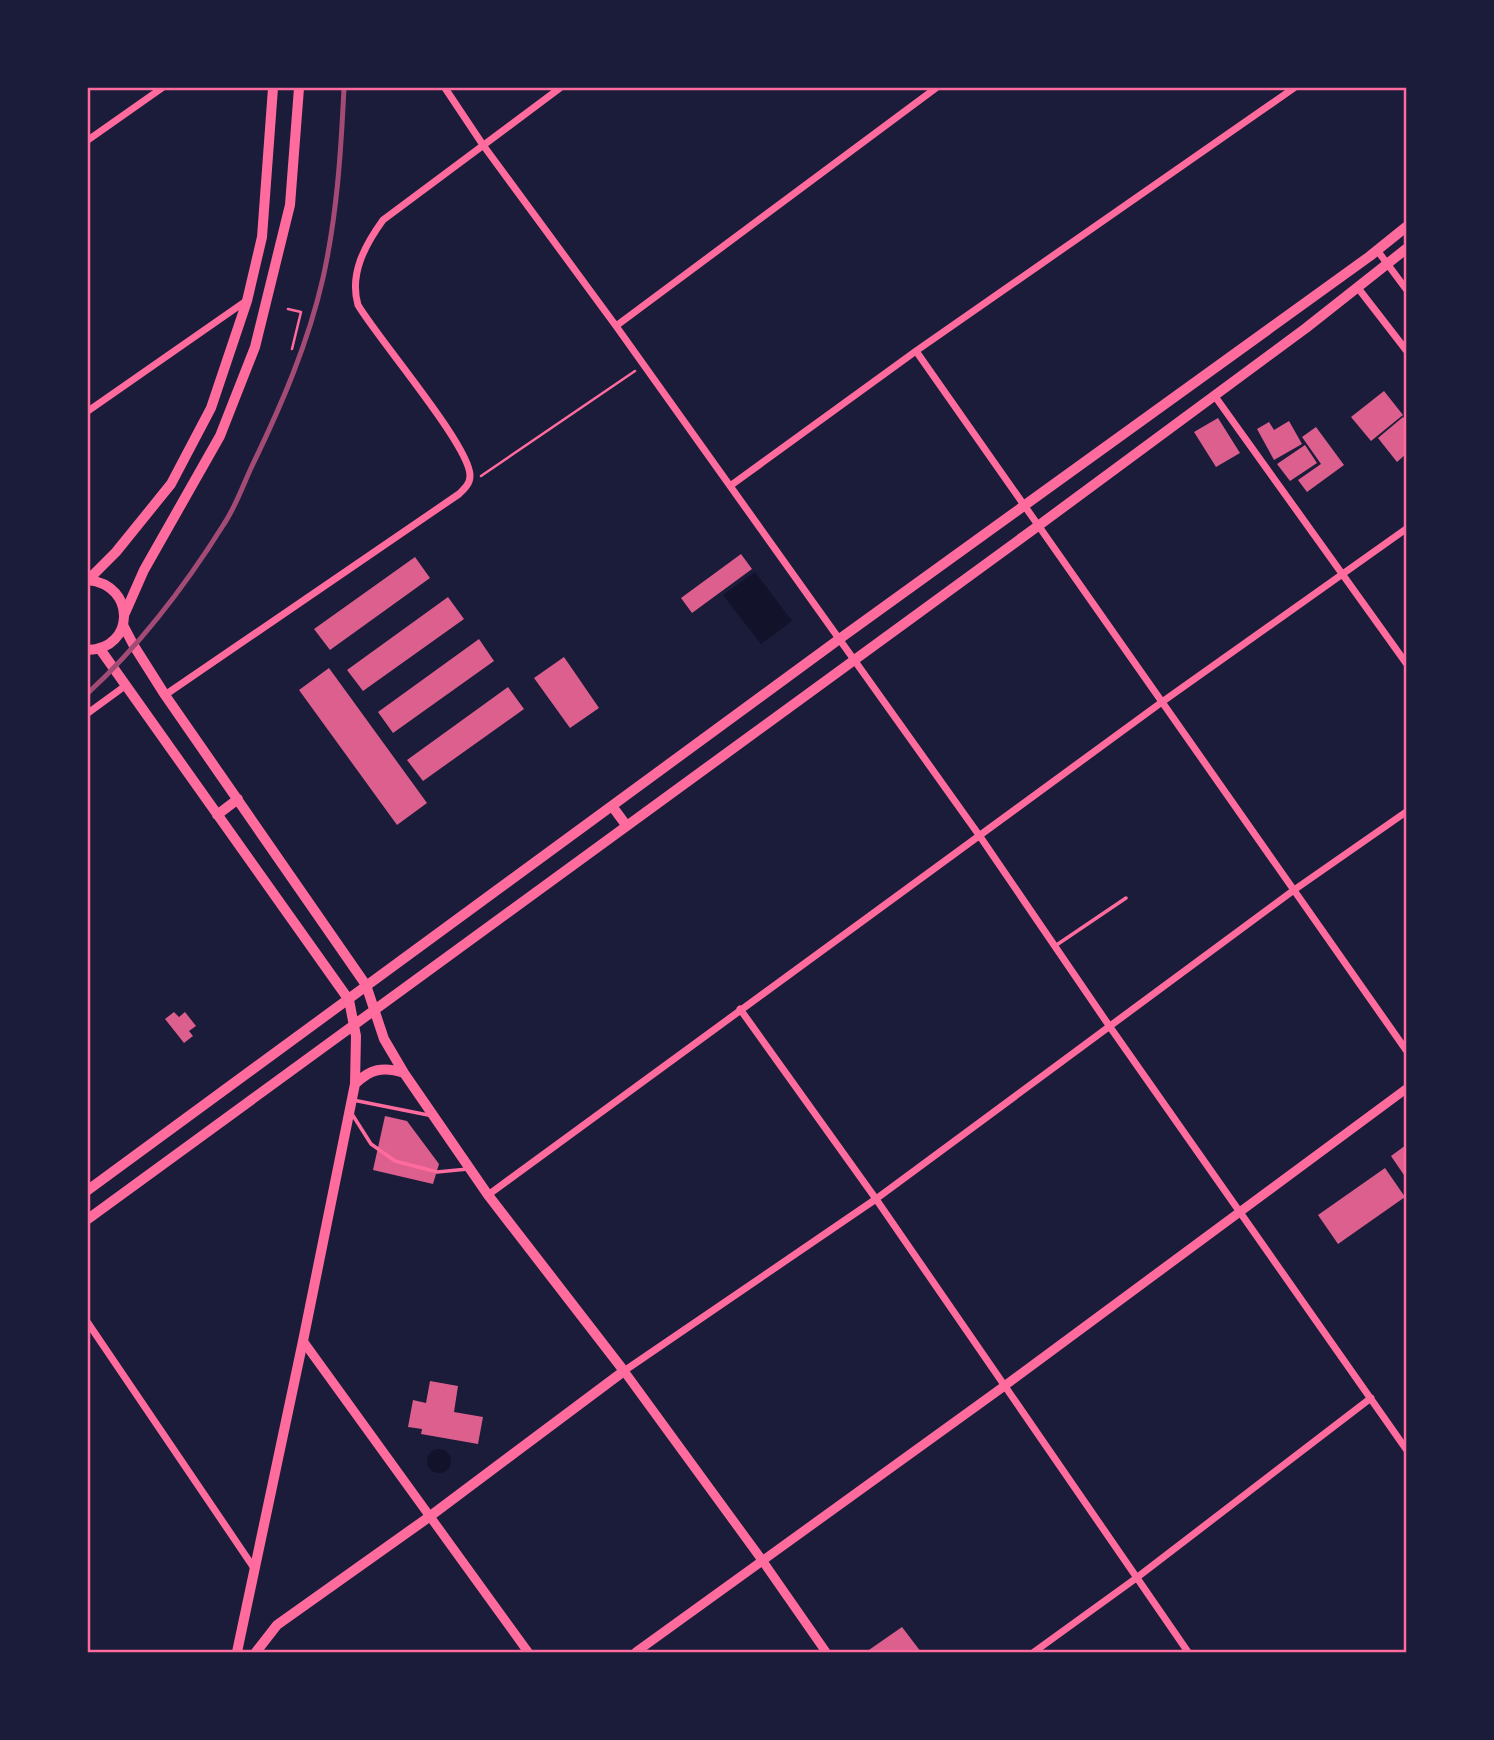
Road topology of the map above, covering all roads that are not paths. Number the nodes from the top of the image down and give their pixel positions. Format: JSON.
{"nodes":[{"id":1,"x":162,"y":88,"type":"edge"},
{"id":2,"x":273,"y":88,"type":"edge"},
{"id":3,"x":299,"y":88,"type":"edge"},
{"id":4,"x":445,"y":88,"type":"edge"},
{"id":5,"x":560,"y":88,"type":"edge"},
{"id":6,"x":936,"y":88,"type":"edge"},
{"id":7,"x":1294,"y":88,"type":"edge"},
{"id":8,"x":88,"y":140,"type":"edge"},
{"id":9,"x":483,"y":145,"type":"junction"},
{"id":10,"x":1406,"y":227,"type":"edge"},
{"id":11,"x":1406,"y":249,"type":"edge"},
{"id":12,"x":1377,"y":250,"type":"junction"},
{"id":13,"x":1388,"y":264,"type":"junction"},
{"id":14,"x":1358,"y":288,"type":"junction"},
{"id":15,"x":1406,"y":289,"type":"edge"},
{"id":16,"x":247,"y":301,"type":"junction"},
{"id":17,"x":615,"y":326,"type":"junction"},
{"id":18,"x":1406,"y":350,"type":"edge"},
{"id":19,"x":916,"y":351,"type":"junction"},
{"id":20,"x":1214,"y":395,"type":"junction"},
{"id":21,"x":88,"y":411,"type":"edge"},
{"id":22,"x":730,"y":486,"type":"junction"},
{"id":23,"x":1025,"y":507,"type":"junction"},
{"id":24,"x":1038,"y":526,"type":"junction"},
{"id":25,"x":1406,"y":529,"type":"edge"},
{"id":26,"x":1343,"y":572,"type":"junction"},
{"id":27,"x":88,"y":580,"type":"edge"},
{"id":28,"x":124,"y":619,"type":"junction"},
{"id":29,"x":838,"y":640,"type":"junction"},
{"id":30,"x":100,"y":649,"type":"junction"},
{"id":31,"x":88,"y":650,"type":"edge"},
{"id":32,"x":853,"y":660,"type":"junction"},
{"id":33,"x":1406,"y":663,"type":"edge"},
{"id":34,"x":125,"y":686,"type":"junction"},
{"id":35,"x":166,"y":695,"type":"junction"},
{"id":36,"x":1162,"y":702,"type":"junction"},
{"id":37,"x":88,"y":713,"type":"edge"},
{"id":38,"x":238,"y":799,"type":"junction"},
{"id":39,"x":612,"y":806,"type":"junction"},
{"id":40,"x":1406,"y":812,"type":"edge"},
{"id":41,"x":217,"y":815,"type":"junction"},
{"id":42,"x":626,"y":825,"type":"junction"},
{"id":43,"x":979,"y":835,"type":"junction"},
{"id":44,"x":1294,"y":890,"type":"junction"},
{"id":45,"x":1126,"y":898,"type":"dead end"},
{"id":46,"x":1055,"y":946,"type":"junction"},
{"id":47,"x":366,"y":985,"type":"junction"},
{"id":48,"x":349,"y":1000,"type":"junction"},
{"id":49,"x":740,"y":1009,"type":"junction"},
{"id":50,"x":373,"y":1011,"type":"junction"},
{"id":51,"x":354,"y":1024,"type":"junction"},
{"id":52,"x":1110,"y":1027,"type":"junction"},
{"id":53,"x":1406,"y":1050,"type":"edge"},
{"id":54,"x":404,"y":1073,"type":"junction"},
{"id":55,"x":355,"y":1084,"type":"junction"},
{"id":56,"x":1406,"y":1089,"type":"edge"},
{"id":57,"x":350,"y":1105,"type":"junction"},
{"id":58,"x":433,"y":1116,"type":"junction"},
{"id":59,"x":470,"y":1168,"type":"junction"},
{"id":60,"x":88,"y":1190,"type":"edge"},
{"id":61,"x":488,"y":1195,"type":"junction"},
{"id":62,"x":876,"y":1199,"type":"junction"},
{"id":63,"x":1240,"y":1213,"type":"junction"},
{"id":64,"x":88,"y":1219,"type":"edge"},
{"id":65,"x":88,"y":1323,"type":"edge"},
{"id":66,"x":303,"y":1341,"type":"junction"},
{"id":67,"x":624,"y":1371,"type":"junction"},
{"id":68,"x":1003,"y":1387,"type":"junction"},
{"id":69,"x":1371,"y":1398,"type":"junction"},
{"id":70,"x":1406,"y":1449,"type":"edge"},
{"id":71,"x":429,"y":1517,"type":"junction"},
{"id":72,"x":762,"y":1560,"type":"junction"},
{"id":73,"x":254,"y":1568,"type":"junction"},
{"id":74,"x":1135,"y":1579,"type":"junction"},
{"id":75,"x":237,"y":1653,"type":"edge"},
{"id":76,"x":256,"y":1653,"type":"edge"},
{"id":77,"x":528,"y":1653,"type":"edge"},
{"id":78,"x":636,"y":1653,"type":"edge"},
{"id":79,"x":826,"y":1653,"type":"edge"},
{"id":80,"x":1034,"y":1653,"type":"edge"},
{"id":81,"x":1188,"y":1653,"type":"edge"}],
"edges":[{"from":1,"to":8,"type":"street"},
{"from":2,"to":16,"type":"main road"},
{"from":3,"to":28,"type":"main road"},
{"from":4,"to":9,"type":"street"},
{"from":5,"to":9,"type":"street"},
{"from":6,"to":17,"type":"street"},
{"from":7,"to":19,"type":"street"},
{"from":9,"to":17,"type":"street"},
{"from":9,"to":35,"type":"street"},
{"from":10,"to":12,"type":"main road"},
{"from":11,"to":13,"type":"main road"},
{"from":12,"to":13,"type":"street"},
{"from":12,"to":23,"type":"main road"},
{"from":13,"to":14,"type":"main road"},
{"from":13,"to":15,"type":"street"},
{"from":14,"to":18,"type":"street"},
{"from":14,"to":20,"type":"main road"},
{"from":16,"to":21,"type":"street"},
{"from":16,"to":27,"type":"main road"},
{"from":17,"to":22,"type":"street"},
{"from":19,"to":22,"type":"street"},
{"from":19,"to":23,"type":"street"},
{"from":20,"to":24,"type":"main road"},
{"from":20,"to":26,"type":"street"},
{"from":22,"to":29,"type":"street"},
{"from":23,"to":24,"type":"street"},
{"from":23,"to":29,"type":"main road"},
{"from":24,"to":32,"type":"main road"},
{"from":24,"to":36,"type":"street"},
{"from":25,"to":26,"type":"street"},
{"from":26,"to":33,"type":"street"},
{"from":26,"to":36,"type":"street"},
{"from":27,"to":28,"type":"main road"},
{"from":28,"to":30,"type":"main road"},
{"from":28,"to":35,"type":"main road"},
{"from":29,"to":32,"type":"street"},
{"from":29,"to":39,"type":"main road"},
{"from":30,"to":31,"type":"main road"},
{"from":30,"to":34,"type":"main road"},
{"from":32,"to":42,"type":"main road"},
{"from":32,"to":43,"type":"street"},
{"from":34,"to":37,"type":"street"},
{"from":34,"to":41,"type":"main road"},
{"from":35,"to":38,"type":"main road"},
{"from":36,"to":43,"type":"street"},
{"from":36,"to":44,"type":"street"},
{"from":38,"to":41,"type":"main road"},
{"from":38,"to":47,"type":"main road"},
{"from":39,"to":42,"type":"main road"},
{"from":39,"to":47,"type":"main road"},
{"from":40,"to":44,"type":"street"},
{"from":41,"to":48,"type":"main road"},
{"from":42,"to":50,"type":"main road"},
{"from":43,"to":46,"type":"street"},
{"from":43,"to":49,"type":"street"},
{"from":44,"to":52,"type":"street"},
{"from":44,"to":53,"type":"street"},
{"from":45,"to":46,"type":"lane"},
{"from":46,"to":52,"type":"street"},
{"from":47,"to":48,"type":"main road"},
{"from":47,"to":50,"type":"main road"},
{"from":48,"to":51,"type":"main road"},
{"from":48,"to":60,"type":"main road"},
{"from":49,"to":61,"type":"street"},
{"from":49,"to":62,"type":"street"},
{"from":50,"to":51,"type":"main road"},
{"from":50,"to":54,"type":"main road"},
{"from":51,"to":55,"type":"main road"},
{"from":51,"to":64,"type":"main road"},
{"from":52,"to":62,"type":"street"},
{"from":52,"to":63,"type":"street"},
{"from":54,"to":55,"type":"main road"},
{"from":54,"to":58,"type":"main road"},
{"from":55,"to":57,"type":"main road"},
{"from":56,"to":63,"type":"street"},
{"from":57,"to":58,"type":"lane"},
{"from":57,"to":59,"type":"lane"},
{"from":57,"to":66,"type":"main road"},
{"from":58,"to":59,"type":"main road"},
{"from":59,"to":61,"type":"main road"},
{"from":61,"to":67,"type":"main road"},
{"from":62,"to":67,"type":"street"},
{"from":62,"to":68,"type":"street"},
{"from":63,"to":68,"type":"street"},
{"from":63,"to":69,"type":"street"},
{"from":65,"to":73,"type":"street"},
{"from":66,"to":71,"type":"street"},
{"from":66,"to":73,"type":"main road"},
{"from":67,"to":71,"type":"main road"},
{"from":67,"to":72,"type":"street"},
{"from":68,"to":72,"type":"street"},
{"from":68,"to":74,"type":"street"},
{"from":69,"to":70,"type":"street"},
{"from":69,"to":74,"type":"street"},
{"from":71,"to":76,"type":"main road"},
{"from":71,"to":77,"type":"street"},
{"from":72,"to":78,"type":"street"},
{"from":72,"to":79,"type":"street"},
{"from":73,"to":75,"type":"main road"},
{"from":74,"to":80,"type":"street"},
{"from":74,"to":81,"type":"street"}]}
